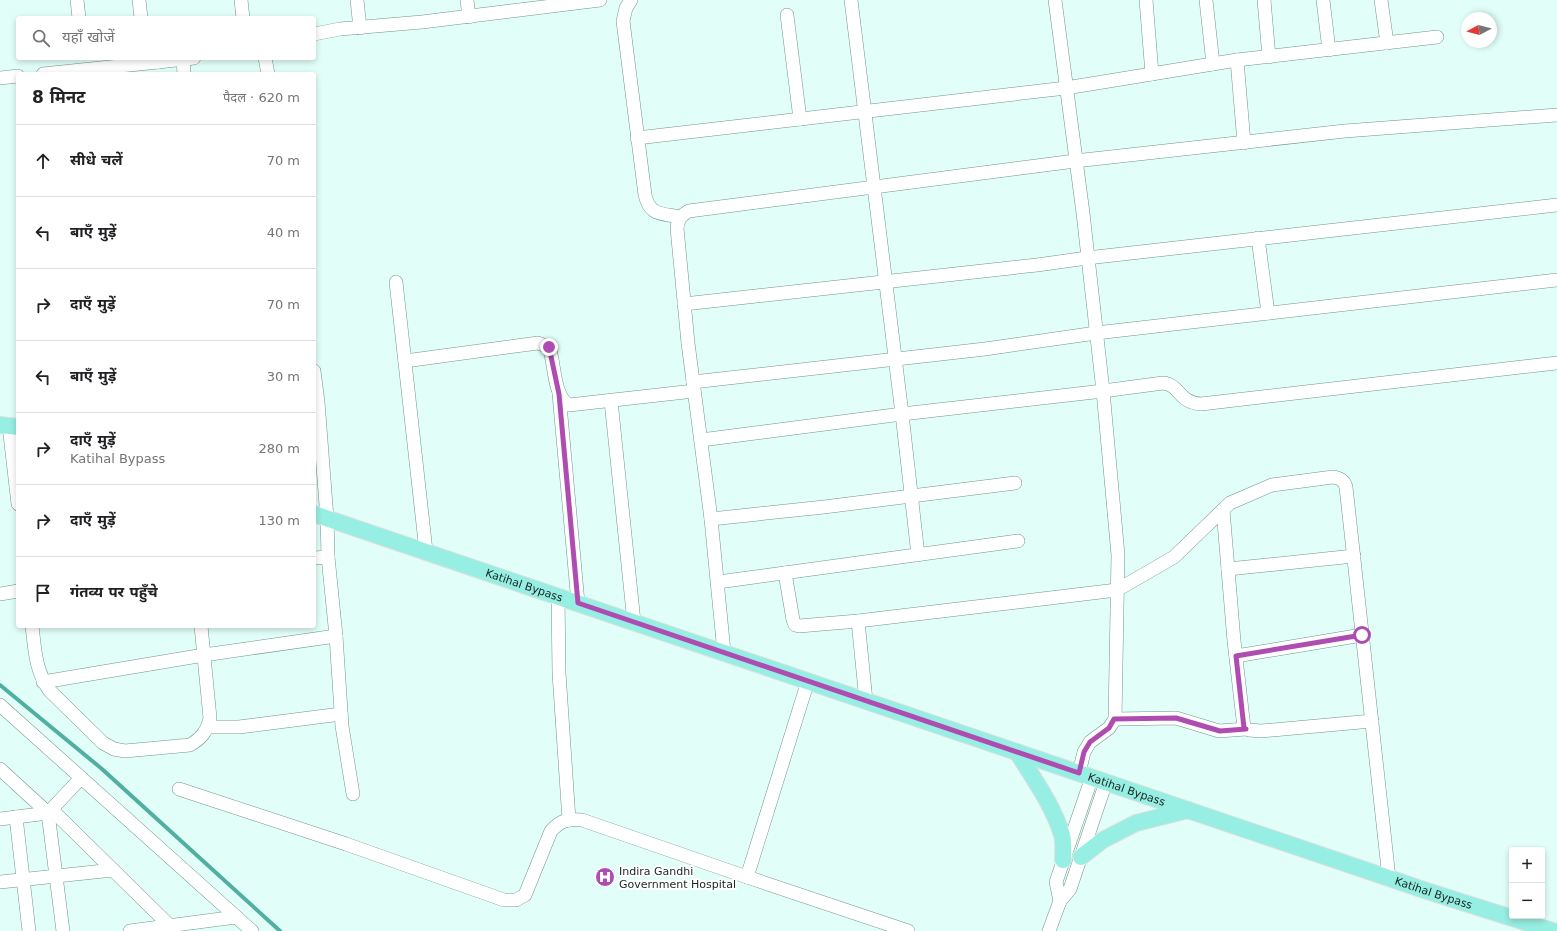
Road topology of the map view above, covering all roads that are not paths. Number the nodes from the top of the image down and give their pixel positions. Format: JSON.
{"nodes":[{"id":1,"x":77,"y":0,"type":"edge"},
{"id":2,"x":140,"y":0,"type":"edge"},
{"id":3,"x":242,"y":0,"type":"edge"},
{"id":4,"x":357,"y":0,"type":"edge"},
{"id":5,"x":467,"y":0,"type":"edge"},
{"id":6,"x":600,"y":0,"type":"edge"},
{"id":7,"x":631,"y":0,"type":"edge"},
{"id":8,"x":851,"y":0,"type":"edge"},
{"id":9,"x":1054,"y":0,"type":"edge"},
{"id":10,"x":1146,"y":0,"type":"edge"},
{"id":11,"x":1206,"y":0,"type":"edge"},
{"id":12,"x":1264,"y":0,"type":"edge"},
{"id":13,"x":1323,"y":0,"type":"edge"},
{"id":14,"x":1381,"y":0,"type":"edge"},
{"id":15,"x":786,"y":15,"type":"dead end"},
{"id":16,"x":79,"y":16,"type":"edge"},
{"id":17,"x":141,"y":16,"type":"edge"},
{"id":18,"x":243,"y":16,"type":"edge"},
{"id":19,"x":469,"y":17,"type":"junction"},
{"id":20,"x":360,"y":28,"type":"junction"},
{"id":21,"x":316,"y":34,"type":"edge"},
{"id":22,"x":1437,"y":37,"type":"dead end"},
{"id":23,"x":1387,"y":43,"type":"junction"},
{"id":24,"x":1329,"y":50,"type":"junction"},
{"id":25,"x":1269,"y":57,"type":"junction"},
{"id":26,"x":153,"y":60,"type":"edge"},
{"id":27,"x":188,"y":60,"type":"edge"},
{"id":28,"x":265,"y":60,"type":"edge"},
{"id":29,"x":1237,"y":60,"type":"junction"},
{"id":30,"x":1213,"y":64,"type":"junction"},
{"id":31,"x":84,"y":67,"type":"edge"},
{"id":32,"x":55,"y":72,"type":"edge"},
{"id":33,"x":185,"y":72,"type":"edge"},
{"id":34,"x":268,"y":72,"type":"edge"},
{"id":35,"x":1152,"y":74,"type":"junction"},
{"id":36,"x":0,"y":75,"type":"edge"},
{"id":37,"x":16,"y":76,"type":"edge"},
{"id":38,"x":1066,"y":88,"type":"junction"},
{"id":39,"x":864,"y":112,"type":"junction"},
{"id":40,"x":1557,"y":115,"type":"edge"},
{"id":41,"x":800,"y":119,"type":"junction"},
{"id":42,"x":637,"y":138,"type":"junction"},
{"id":43,"x":1244,"y":143,"type":"junction"},
{"id":44,"x":1075,"y":161,"type":"junction"},
{"id":45,"x":873,"y":187,"type":"junction"},
{"id":46,"x":1557,"y":205,"type":"edge"},
{"id":47,"x":680,"y":217,"type":"junction"},
{"id":48,"x":1258,"y":238,"type":"junction"},
{"id":49,"x":1087,"y":258,"type":"junction"},
{"id":50,"x":1557,"y":280,"type":"edge"},
{"id":51,"x":396,"y":282,"type":"dead end"},
{"id":52,"x":885,"y":282,"type":"junction"},
{"id":53,"x":684,"y":304,"type":"junction"},
{"id":54,"x":1268,"y":313,"type":"junction"},
{"id":55,"x":1096,"y":333,"type":"junction"},
{"id":56,"x":895,"y":358,"type":"junction"},
{"id":57,"x":405,"y":361,"type":"junction"},
{"id":58,"x":1557,"y":362,"type":"edge"},
{"id":59,"x":316,"y":386,"type":"edge"},
{"id":60,"x":694,"y":386,"type":"junction"},
{"id":61,"x":1103,"y":391,"type":"junction"},
{"id":62,"x":559,"y":394,"type":"junction"},
{"id":63,"x":611,"y":401,"type":"junction"},
{"id":64,"x":902,"y":414,"type":"junction"},
{"id":65,"x":9,"y":426,"type":"edge"},
{"id":66,"x":701,"y":440,"type":"junction"},
{"id":67,"x":1015,"y":483,"type":"dead end"},
{"id":68,"x":16,"y":487,"type":"edge"},
{"id":69,"x":912,"y":495,"type":"junction"},
{"id":70,"x":1223,"y":510,"type":"junction"},
{"id":71,"x":321,"y":516,"type":"edge"},
{"id":72,"x":711,"y":518,"type":"junction"},
{"id":73,"x":1018,"y":541,"type":"dead end"},
{"id":74,"x":426,"y":552,"type":"junction"},
{"id":75,"x":918,"y":555,"type":"junction"},
{"id":76,"x":1354,"y":556,"type":"junction"},
{"id":77,"x":328,"y":557,"type":"junction"},
{"id":78,"x":316,"y":558,"type":"edge"},
{"id":79,"x":1228,"y":569,"type":"junction"},
{"id":80,"x":785,"y":573,"type":"junction"},
{"id":81,"x":718,"y":582,"type":"junction"},
{"id":82,"x":1117,"y":590,"type":"junction"},
{"id":83,"x":16,"y":591,"type":"edge"},
{"id":84,"x":0,"y":594,"type":"edge"},
{"id":85,"x":558,"y":596,"type":"junction"},
{"id":86,"x":578,"y":603,"type":"junction"},
{"id":87,"x":858,"y":621,"type":"junction"},
{"id":88,"x":634,"y":622,"type":"junction"},
{"id":89,"x":32,"y":628,"type":"edge"},
{"id":90,"x":201,"y":628,"type":"edge"},
{"id":91,"x":1362,"y":635,"type":"junction"},
{"id":92,"x":336,"y":636,"type":"junction"},
{"id":93,"x":724,"y":652,"type":"junction"},
{"id":94,"x":204,"y":654,"type":"junction"},
{"id":95,"x":1236,"y":656,"type":"junction"},
{"id":96,"x":808,"y":681,"type":"junction"},
{"id":97,"x":43,"y":682,"type":"junction"},
{"id":98,"x":866,"y":701,"type":"junction"},
{"id":99,"x":0,"y":705,"type":"edge"},
{"id":100,"x":341,"y":714,"type":"junction"},
{"id":101,"x":1114,"y":719,"type":"junction"},
{"id":102,"x":1372,"y":721,"type":"junction"},
{"id":103,"x":208,"y":727,"type":"junction"},
{"id":104,"x":1246,"y":729,"type":"junction"},
{"id":105,"x":1017,"y":752,"type":"junction"},
{"id":106,"x":0,"y":769,"type":"edge"},
{"id":107,"x":1092,"y":777,"type":"junction"},
{"id":108,"x":81,"y":778,"type":"junction"},
{"id":109,"x":179,"y":789,"type":"dead end"},
{"id":110,"x":353,"y":794,"type":"dead end"},
{"id":111,"x":1188,"y":810,"type":"junction"},
{"id":112,"x":50,"y":812,"type":"junction"},
{"id":113,"x":16,"y":817,"type":"junction"},
{"id":114,"x":0,"y":819,"type":"edge"},
{"id":115,"x":569,"y":820,"type":"junction"},
{"id":116,"x":1081,"y":857,"type":"junction"},
{"id":117,"x":1063,"y":860,"type":"junction"},
{"id":118,"x":113,"y":870,"type":"junction"},
{"id":119,"x":56,"y":876,"type":"junction"},
{"id":120,"x":747,"y":877,"type":"junction"},
{"id":121,"x":1389,"y":878,"type":"junction"},
{"id":122,"x":24,"y":880,"type":"junction"},
{"id":123,"x":0,"y":882,"type":"edge"},
{"id":124,"x":1060,"y":901,"type":"junction"},
{"id":125,"x":236,"y":917,"type":"junction"},
{"id":126,"x":170,"y":926,"type":"junction"},
{"id":127,"x":29,"y":931,"type":"edge"},
{"id":128,"x":63,"y":931,"type":"edge"},
{"id":129,"x":130,"y":931,"type":"edge"},
{"id":130,"x":252,"y":931,"type":"edge"},
{"id":131,"x":908,"y":931,"type":"edge"},
{"id":132,"x":1050,"y":931,"type":"edge"},
{"id":133,"x":1553,"y":931,"type":"edge"}],
"edges":[{"from":1,"to":16,"type":"street"},
{"from":2,"to":17,"type":"street"},
{"from":3,"to":18,"type":"street"},
{"from":4,"to":20,"type":"street"},
{"from":5,"to":19,"type":"street"},
{"from":6,"to":19,"type":"street"},
{"from":7,"to":42,"type":"street"},
{"from":8,"to":39,"type":"street"},
{"from":9,"to":38,"type":"street"},
{"from":10,"to":35,"type":"street"},
{"from":11,"to":30,"type":"street"},
{"from":12,"to":25,"type":"street"},
{"from":13,"to":24,"type":"street"},
{"from":14,"to":23,"type":"street"},
{"from":15,"to":41,"type":"street"},
{"from":19,"to":20,"type":"street"},
{"from":20,"to":21,"type":"street"},
{"from":22,"to":23,"type":"street"},
{"from":23,"to":24,"type":"street"},
{"from":24,"to":25,"type":"street"},
{"from":25,"to":29,"type":"street"},
{"from":26,"to":31,"type":"street"},
{"from":27,"to":33,"type":"street"},
{"from":28,"to":34,"type":"street"},
{"from":29,"to":30,"type":"street"},
{"from":29,"to":43,"type":"street"},
{"from":30,"to":35,"type":"street"},
{"from":31,"to":32,"type":"street"},
{"from":35,"to":38,"type":"street"},
{"from":36,"to":37,"type":"street"},
{"from":38,"to":39,"type":"street"},
{"from":38,"to":44,"type":"street"},
{"from":39,"to":41,"type":"street"},
{"from":39,"to":45,"type":"street"},
{"from":40,"to":43,"type":"street"},
{"from":41,"to":42,"type":"street"},
{"from":42,"to":47,"type":"street"},
{"from":43,"to":44,"type":"street"},
{"from":44,"to":45,"type":"street"},
{"from":44,"to":49,"type":"street"},
{"from":45,"to":47,"type":"street"},
{"from":45,"to":52,"type":"street"},
{"from":46,"to":48,"type":"street"},
{"from":47,"to":53,"type":"street"},
{"from":48,"to":49,"type":"street"},
{"from":48,"to":54,"type":"street"},
{"from":49,"to":52,"type":"street"},
{"from":49,"to":55,"type":"street"},
{"from":50,"to":54,"type":"street"},
{"from":51,"to":57,"type":"street"},
{"from":52,"to":53,"type":"street"},
{"from":52,"to":56,"type":"street"},
{"from":53,"to":60,"type":"street"},
{"from":54,"to":55,"type":"street"},
{"from":55,"to":56,"type":"street"},
{"from":55,"to":61,"type":"street"},
{"from":56,"to":60,"type":"street"},
{"from":56,"to":64,"type":"street"},
{"from":57,"to":62,"type":"street"},
{"from":57,"to":74,"type":"street"},
{"from":58,"to":61,"type":"street"},
{"from":59,"to":71,"type":"street"},
{"from":60,"to":63,"type":"street"},
{"from":60,"to":66,"type":"street"},
{"from":61,"to":64,"type":"street"},
{"from":61,"to":82,"type":"street"},
{"from":62,"to":63,"type":"street"},
{"from":62,"to":86,"type":"street"},
{"from":63,"to":88,"type":"street"},
{"from":64,"to":66,"type":"street"},
{"from":64,"to":69,"type":"street"},
{"from":65,"to":68,"type":"street"},
{"from":66,"to":72,"type":"street"},
{"from":67,"to":69,"type":"street"},
{"from":69,"to":72,"type":"street"},
{"from":69,"to":75,"type":"street"},
{"from":70,"to":76,"type":"street"},
{"from":70,"to":79,"type":"street"},
{"from":70,"to":82,"type":"street"},
{"from":71,"to":74,"type":"main road","name":"Katihal Bypass"},
{"from":71,"to":77,"type":"street"},
{"from":72,"to":81,"type":"street"},
{"from":73,"to":75,"type":"street"},
{"from":74,"to":85,"type":"main road","name":"Katihal Bypass"},
{"from":75,"to":80,"type":"street"},
{"from":76,"to":79,"type":"street"},
{"from":76,"to":91,"type":"street"},
{"from":77,"to":78,"type":"street"},
{"from":77,"to":92,"type":"street"},
{"from":79,"to":95,"type":"street"},
{"from":80,"to":81,"type":"street"},
{"from":80,"to":87,"type":"street"},
{"from":81,"to":93,"type":"street"},
{"from":82,"to":87,"type":"street"},
{"from":82,"to":101,"type":"street"},
{"from":83,"to":84,"type":"street"},
{"from":85,"to":86,"type":"main road","name":"Katihal Bypass"},
{"from":85,"to":115,"type":"street"},
{"from":86,"to":88,"type":"main road","name":"Katihal Bypass"},
{"from":87,"to":98,"type":"street"},
{"from":88,"to":93,"type":"main road","name":"Katihal Bypass"},
{"from":89,"to":97,"type":"street"},
{"from":90,"to":94,"type":"street"},
{"from":91,"to":95,"type":"street"},
{"from":91,"to":102,"type":"street"},
{"from":92,"to":94,"type":"street"},
{"from":92,"to":100,"type":"street"},
{"from":93,"to":96,"type":"main road","name":"Katihal Bypass"},
{"from":94,"to":97,"type":"street"},
{"from":94,"to":103,"type":"street"},
{"from":95,"to":104,"type":"street"},
{"from":96,"to":98,"type":"main road","name":"Katihal Bypass"},
{"from":96,"to":120,"type":"street"},
{"from":97,"to":103,"type":"street"},
{"from":98,"to":105,"type":"main road","name":"Katihal Bypass"},
{"from":99,"to":108,"type":"street"},
{"from":100,"to":103,"type":"street"},
{"from":100,"to":110,"type":"street"},
{"from":101,"to":104,"type":"street"},
{"from":101,"to":107,"type":"street"},
{"from":102,"to":104,"type":"street"},
{"from":102,"to":121,"type":"street"},
{"from":105,"to":107,"type":"main road","name":"Katihal Bypass"},
{"from":105,"to":117,"type":"main road"},
{"from":106,"to":112,"type":"street"},
{"from":107,"to":111,"type":"main road","name":"Katihal Bypass"},
{"from":107,"to":116,"type":"street"},
{"from":107,"to":117,"type":"street"},
{"from":108,"to":112,"type":"street"},
{"from":108,"to":125,"type":"street"},
{"from":109,"to":115,"type":"street"},
{"from":111,"to":116,"type":"main road"},
{"from":111,"to":121,"type":"main road","name":"Katihal Bypass"},
{"from":112,"to":113,"type":"street"},
{"from":112,"to":118,"type":"street"},
{"from":112,"to":119,"type":"street"},
{"from":113,"to":114,"type":"street"},
{"from":113,"to":122,"type":"street"},
{"from":115,"to":120,"type":"street"},
{"from":116,"to":124,"type":"street"},
{"from":117,"to":124,"type":"street"},
{"from":118,"to":119,"type":"street"},
{"from":118,"to":126,"type":"street"},
{"from":119,"to":122,"type":"street"},
{"from":119,"to":128,"type":"street"},
{"from":120,"to":131,"type":"street"},
{"from":121,"to":133,"type":"main road","name":"Katihal Bypass"},
{"from":122,"to":123,"type":"street"},
{"from":122,"to":127,"type":"street"},
{"from":124,"to":132,"type":"street"},
{"from":125,"to":126,"type":"street"},
{"from":125,"to":130,"type":"street"},
{"from":126,"to":129,"type":"street"}]}
